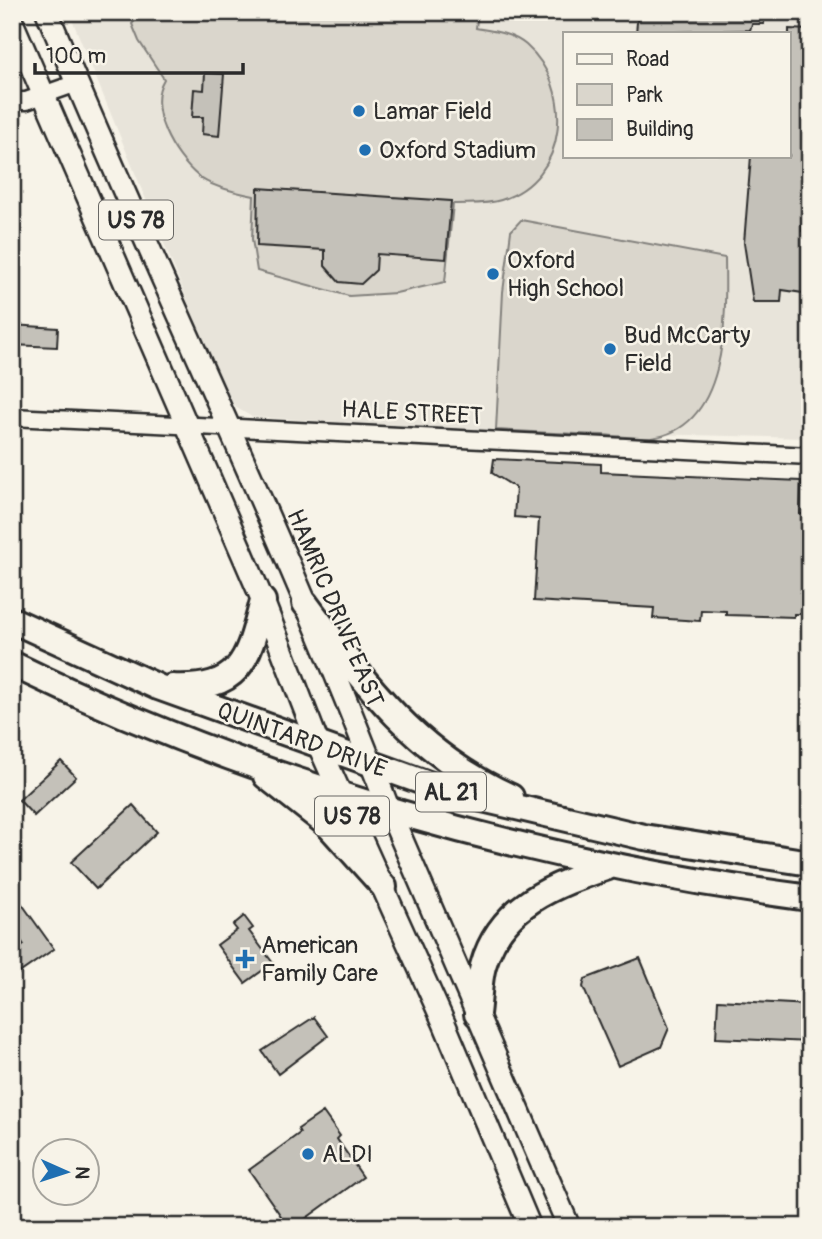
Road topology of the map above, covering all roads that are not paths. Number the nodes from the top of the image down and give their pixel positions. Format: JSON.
{"nodes":[{"id":1,"x":47,"y":12,"type":"edge"},
{"id":2,"x":12,"y":22,"type":"edge"},
{"id":3,"x":77,"y":83,"type":"junction"},
{"id":4,"x":43,"y":96,"type":"junction"},
{"id":5,"x":12,"y":101,"type":"edge"},
{"id":6,"x":12,"y":417,"type":"edge"},
{"id":7,"x":188,"y":424,"type":"junction"},
{"id":8,"x":227,"y":426,"type":"junction"},
{"id":9,"x":810,"y":456,"type":"edge"},
{"id":10,"x":263,"y":601,"type":"junction"},
{"id":11,"x":305,"y":603,"type":"junction"},
{"id":12,"x":12,"y":620,"type":"edge"},
{"id":13,"x":12,"y":664,"type":"edge"},
{"id":14,"x":158,"y":687,"type":"junction"},
{"id":15,"x":319,"y":746,"type":"junction"},
{"id":16,"x":235,"y":757,"type":"junction"},
{"id":17,"x":372,"y":766,"type":"junction"},
{"id":18,"x":342,"y":794,"type":"junction"},
{"id":19,"x":389,"y":810,"type":"junction"},
{"id":20,"x":587,"y":825,"type":"junction"},
{"id":21,"x":810,"y":863,"type":"edge"},
{"id":22,"x":613,"y":866,"type":"junction"},
{"id":23,"x":384,"y":887,"type":"junction"},
{"id":24,"x":810,"y":898,"type":"edge"},
{"id":25,"x":477,"y":1014,"type":"junction"},
{"id":26,"x":530,"y":1227,"type":"edge"},
{"id":27,"x":569,"y":1227,"type":"edge"}],
"edges":[{"from":1,"to":3,"type":"main road","name":"HAMRIC DRIVE EAST","number":"US 78"},
{"from":2,"to":4,"type":"main road","number":"US 78"},
{"from":3,"to":4,"type":"street"},
{"from":3,"to":8,"type":"main road","name":"HAMRIC DRIVE EAST","number":"US 78"},
{"from":4,"to":5,"type":"street"},
{"from":4,"to":7,"type":"main road","number":"US 78"},
{"from":6,"to":7,"type":"street","name":"HALE STREET"},
{"from":7,"to":8,"type":"street","name":"HALE STREET"},
{"from":7,"to":10,"type":"main road","number":"US 78"},
{"from":8,"to":9,"type":"street","name":"HALE STREET"},
{"from":8,"to":11,"type":"main road","name":"HAMRIC DRIVE EAST","number":"US 78"},
{"from":10,"to":14,"type":"highway"},
{"from":10,"to":15,"type":"main road","number":"US 78"},
{"from":11,"to":17,"type":"main road","name":"HAMRIC DRIVE EAST","number":"US 78"},
{"from":11,"to":20,"type":"highway"},
{"from":12,"to":14,"type":"highway","name":"QUINTARD DRIVE","number":"AL 21"},
{"from":13,"to":16,"type":"highway","name":"QUINTARD DRIVE","number":"AL 21"},
{"from":14,"to":15,"type":"highway","name":"QUINTARD DRIVE","number":"AL 21"},
{"from":15,"to":17,"type":"highway","name":"QUINTARD DRIVE","number":"AL 21"},
{"from":15,"to":18,"type":"main road","number":"US 78"},
{"from":16,"to":18,"type":"highway","name":"QUINTARD DRIVE","number":"AL 21"},
{"from":16,"to":23,"type":"highway"},
{"from":17,"to":19,"type":"main road","name":"HAMRIC DRIVE EAST","number":"US 78"},
{"from":17,"to":20,"type":"highway","name":"QUINTARD DRIVE","number":"AL 21"},
{"from":18,"to":19,"type":"highway","name":"QUINTARD DRIVE","number":"AL 21"},
{"from":18,"to":23,"type":"main road","number":"US 78"},
{"from":19,"to":22,"type":"highway","name":"QUINTARD DRIVE","number":"AL 21"},
{"from":19,"to":25,"type":"main road","name":"HAMRIC DRIVE EAST","number":"US 78"},
{"from":20,"to":21,"type":"highway","name":"QUINTARD DRIVE","number":"AL 21"},
{"from":22,"to":24,"type":"highway","name":"QUINTARD DRIVE","number":"AL 21"},
{"from":22,"to":25,"type":"highway"},
{"from":23,"to":26,"type":"main road","number":"US 78"},
{"from":25,"to":27,"type":"main road","name":"HAMRIC DRIVE EAST","number":"US 78"}]}
